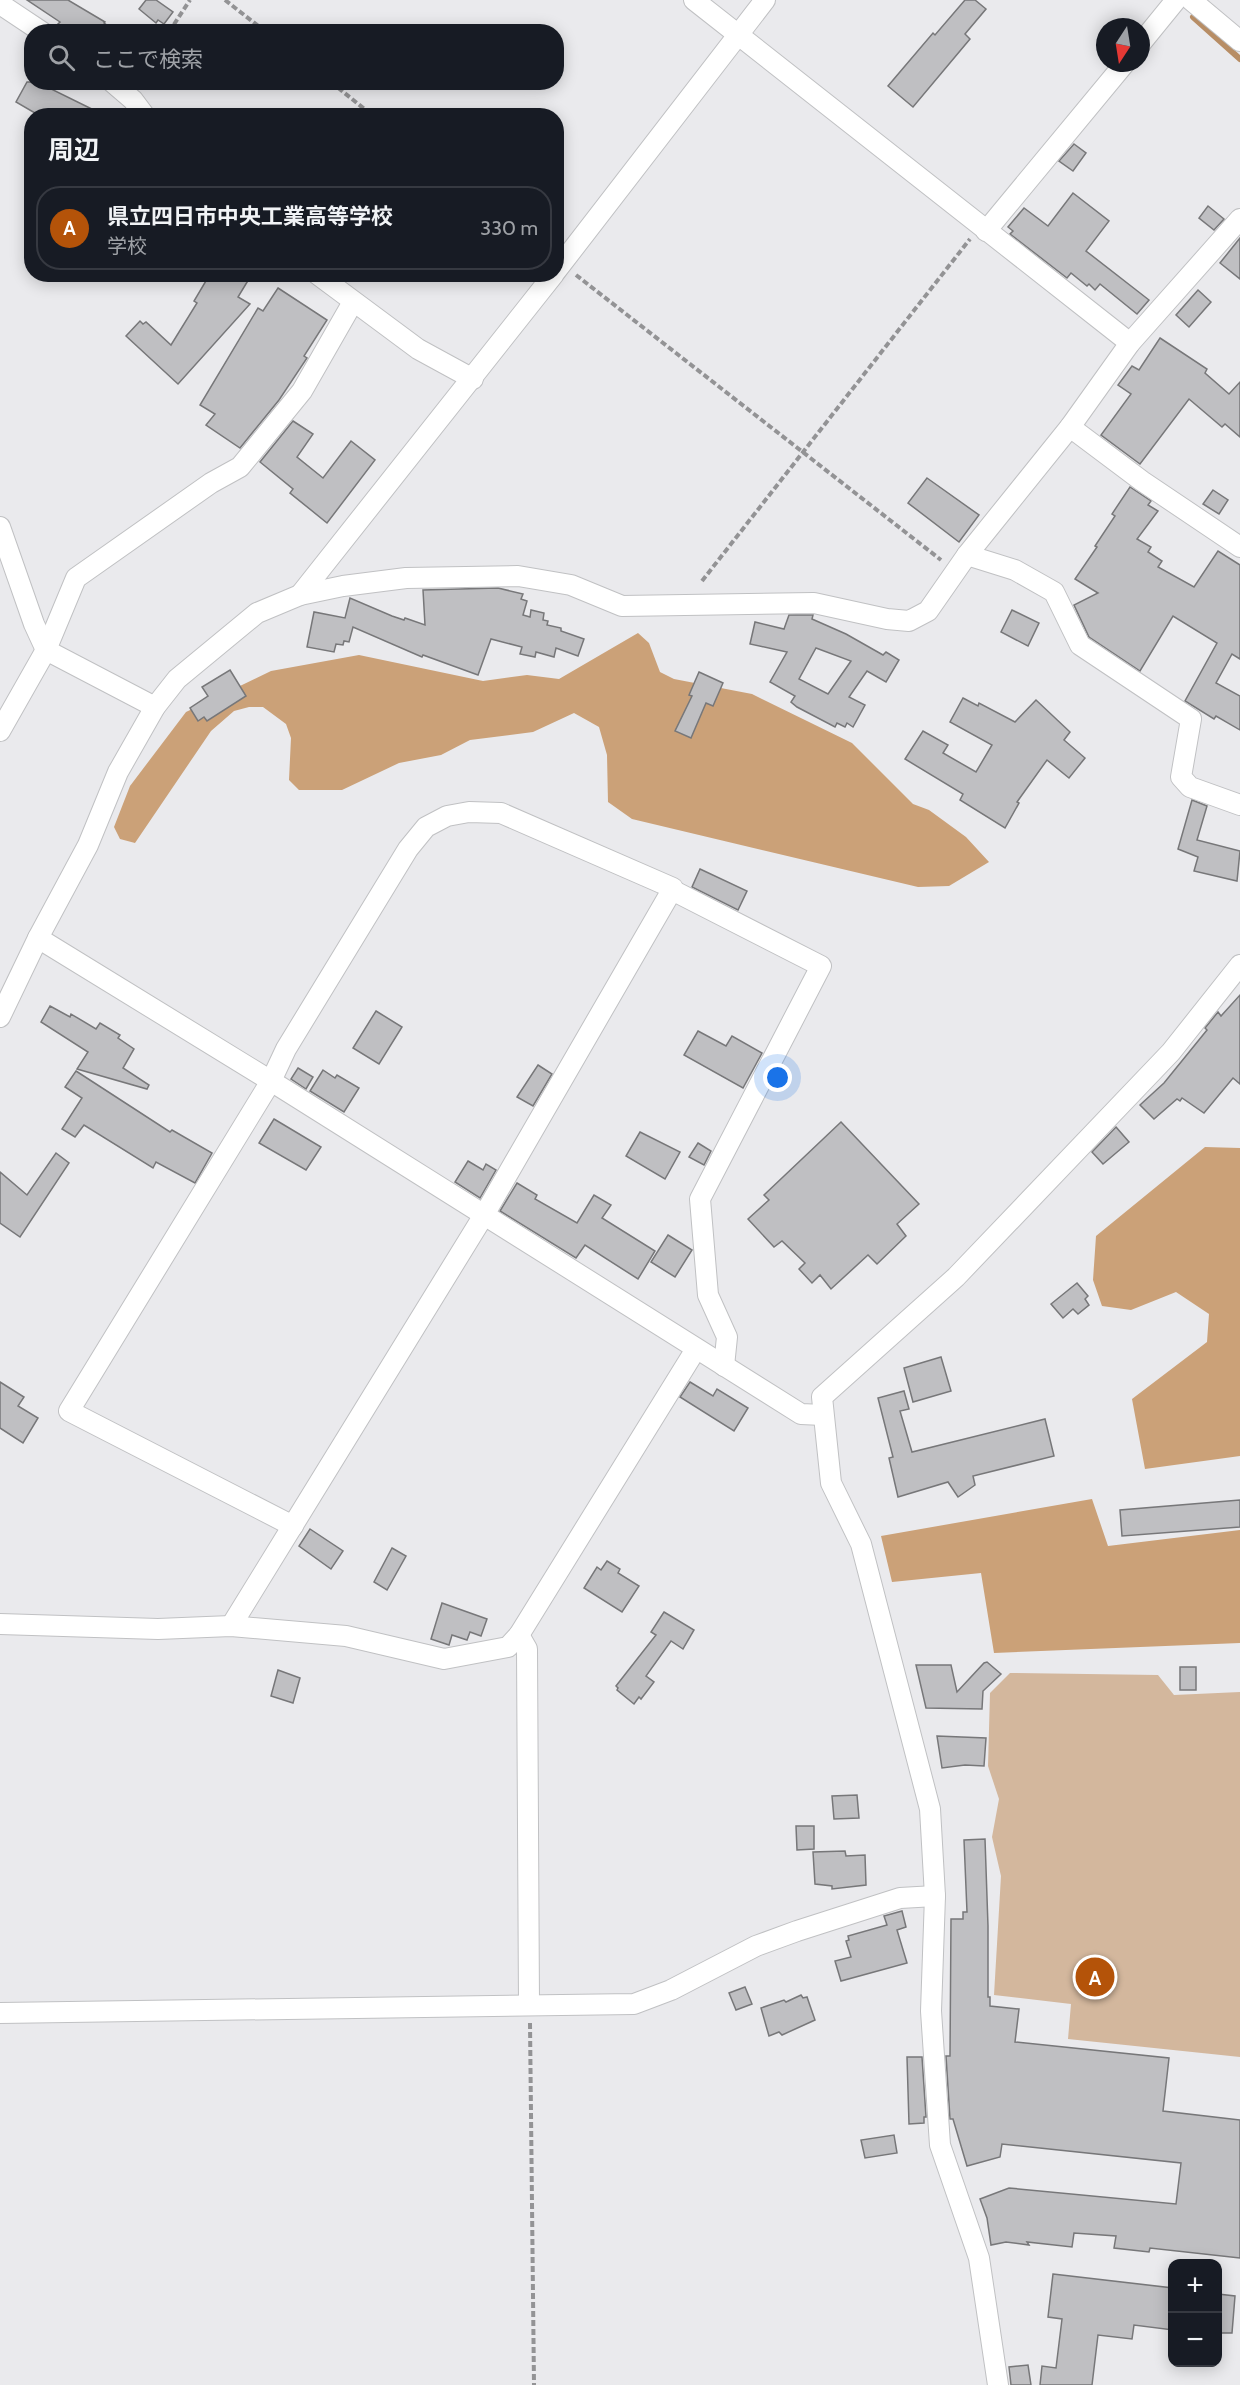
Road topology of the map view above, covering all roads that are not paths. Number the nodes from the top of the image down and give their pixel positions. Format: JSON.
{"nodes":[{"id":1,"x":694,"y":0,"type":"edge"},
{"id":2,"x":765,"y":0,"type":"edge"},
{"id":3,"x":1176,"y":0,"type":"edge"},
{"id":4,"x":1191,"y":0,"type":"edge"},
{"id":5,"x":0,"y":4,"type":"edge"},
{"id":6,"x":30,"y":24,"type":"edge"},
{"id":7,"x":1150,"y":32,"type":"edge"},
{"id":8,"x":738,"y":35,"type":"junction"},
{"id":9,"x":1240,"y":41,"type":"edge"},
{"id":10,"x":1117,"y":72,"type":"edge"},
{"id":11,"x":121,"y":90,"type":"edge"},
{"id":12,"x":139,"y":108,"type":"edge"},
{"id":13,"x":1240,"y":219,"type":"edge"},
{"id":14,"x":983,"y":229,"type":"junction"},
{"id":15,"x":564,"y":262,"type":"edge"},
{"id":16,"x":327,"y":282,"type":"edge"},
{"id":17,"x":549,"y":282,"type":"edge"},
{"id":18,"x":353,"y":302,"type":"junction"},
{"id":19,"x":1130,"y":343,"type":"junction"},
{"id":20,"x":473,"y":379,"type":"junction"},
{"id":21,"x":1070,"y":427,"type":"junction"},
{"id":22,"x":0,"y":527,"type":"edge"},
{"id":23,"x":1240,"y":548,"type":"edge"},
{"id":24,"x":967,"y":555,"type":"junction"},
{"id":25,"x":300,"y":595,"type":"junction"},
{"id":26,"x":46,"y":650,"type":"junction"},
{"id":27,"x":155,"y":707,"type":"junction"},
{"id":28,"x":0,"y":731,"type":"edge"},
{"id":29,"x":1240,"y":805,"type":"edge"},
{"id":30,"x":672,"y":890,"type":"junction"},
{"id":31,"x":38,"y":938,"type":"junction"},
{"id":32,"x":1240,"y":965,"type":"edge"},
{"id":33,"x":0,"y":1017,"type":"edge"},
{"id":34,"x":271,"y":1081,"type":"junction"},
{"id":35,"x":484,"y":1215,"type":"junction"},
{"id":36,"x":696,"y":1349,"type":"junction"},
{"id":37,"x":724,"y":1366,"type":"junction"},
{"id":38,"x":823,"y":1415,"type":"junction"},
{"id":39,"x":293,"y":1526,"type":"junction"},
{"id":40,"x":0,"y":1624,"type":"edge"},
{"id":41,"x":231,"y":1626,"type":"junction"},
{"id":42,"x":519,"y":1635,"type":"junction"},
{"id":43,"x":935,"y":1896,"type":"junction"},
{"id":44,"x":530,"y":2004,"type":"junction"},
{"id":45,"x":0,"y":2013,"type":"edge"},
{"id":46,"x":998,"y":2385,"type":"edge"}],
"edges":[{"from":1,"to":8,"type":"street"},
{"from":2,"to":8,"type":"street"},
{"from":3,"to":7,"type":"street"},
{"from":4,"to":9,"type":"street"},
{"from":5,"to":6,"type":"street"},
{"from":8,"to":14,"type":"street"},
{"from":8,"to":15,"type":"street"},
{"from":10,"to":14,"type":"street"},
{"from":11,"to":12,"type":"street"},
{"from":13,"to":19,"type":"street"},
{"from":14,"to":19,"type":"street"},
{"from":16,"to":18,"type":"street"},
{"from":17,"to":20,"type":"street"},
{"from":18,"to":20,"type":"street"},
{"from":18,"to":26,"type":"street"},
{"from":19,"to":21,"type":"street"},
{"from":20,"to":25,"type":"street"},
{"from":21,"to":23,"type":"street"},
{"from":21,"to":24,"type":"street"},
{"from":22,"to":26,"type":"street"},
{"from":24,"to":25,"type":"street"},
{"from":24,"to":29,"type":"street"},
{"from":25,"to":27,"type":"street"},
{"from":26,"to":27,"type":"street"},
{"from":26,"to":28,"type":"street"},
{"from":27,"to":31,"type":"street"},
{"from":30,"to":34,"type":"street"},
{"from":30,"to":35,"type":"street"},
{"from":30,"to":37,"type":"street"},
{"from":31,"to":33,"type":"street"},
{"from":31,"to":34,"type":"street"},
{"from":32,"to":38,"type":"street"},
{"from":34,"to":35,"type":"street"},
{"from":34,"to":39,"type":"street"},
{"from":35,"to":36,"type":"street"},
{"from":35,"to":39,"type":"street"},
{"from":36,"to":37,"type":"street"},
{"from":36,"to":42,"type":"street"},
{"from":37,"to":38,"type":"street"},
{"from":38,"to":43,"type":"street"},
{"from":39,"to":41,"type":"street"},
{"from":40,"to":41,"type":"street"},
{"from":41,"to":42,"type":"street"},
{"from":42,"to":44,"type":"street"},
{"from":43,"to":44,"type":"street"},
{"from":43,"to":46,"type":"street"},
{"from":44,"to":45,"type":"street"}]}
